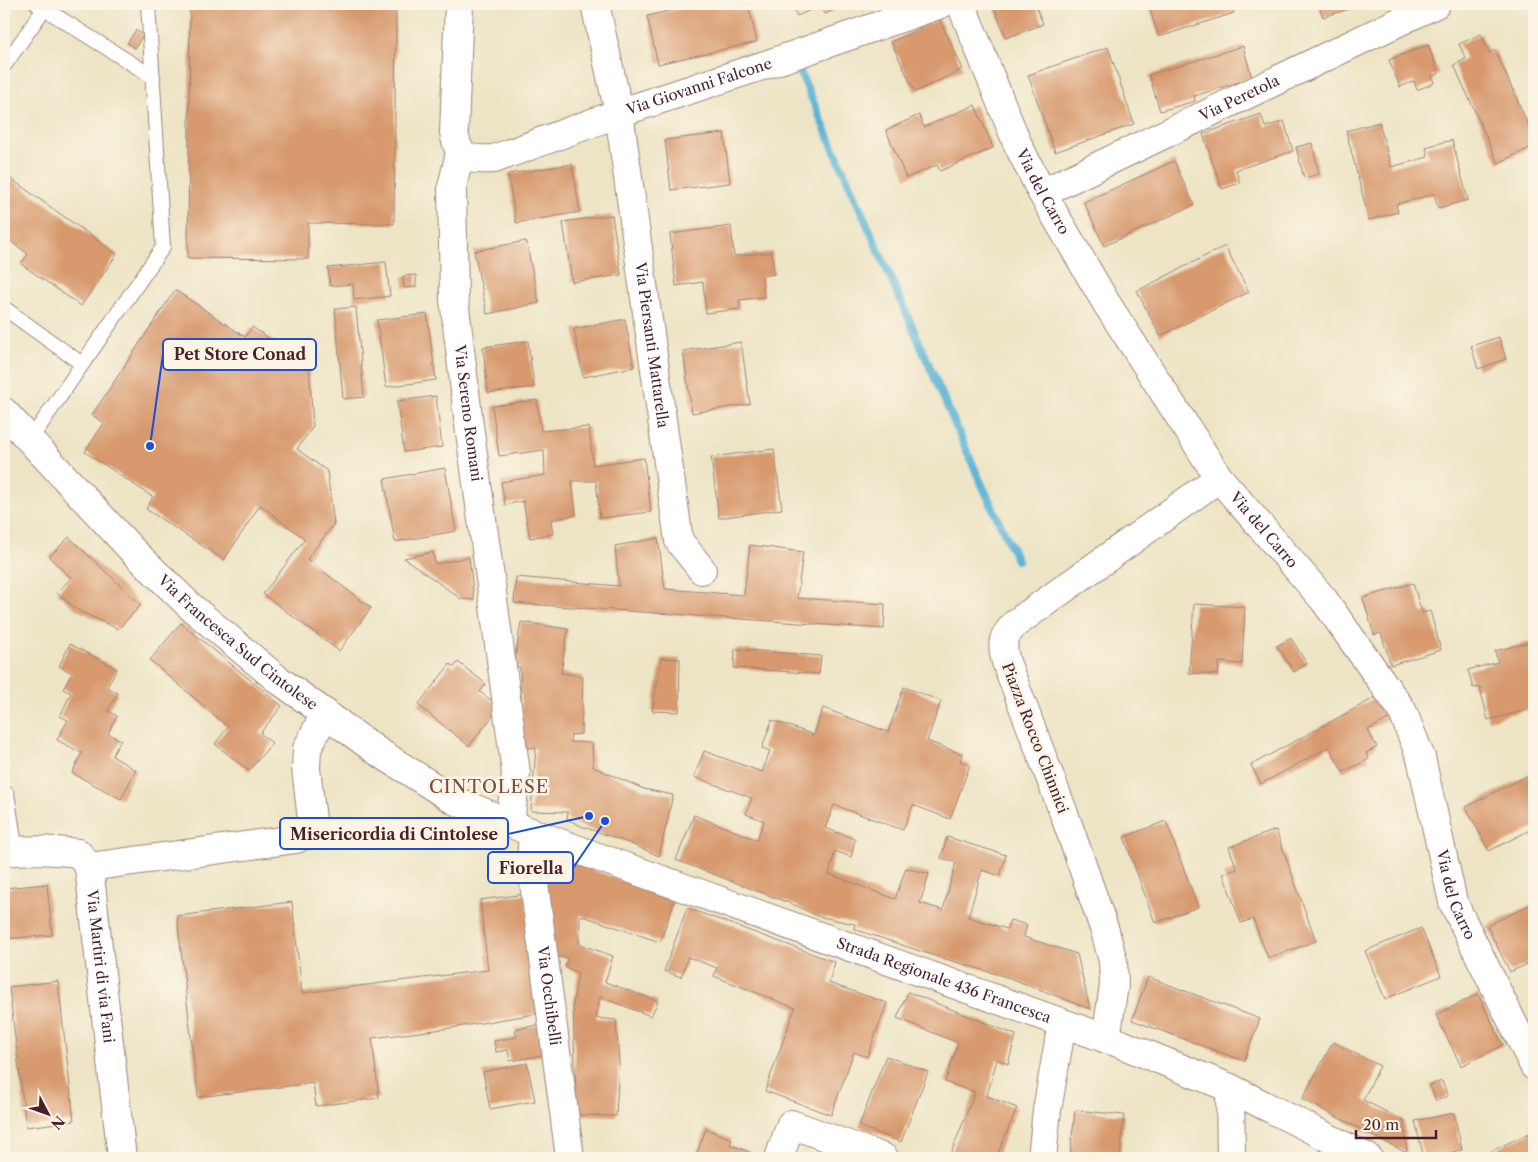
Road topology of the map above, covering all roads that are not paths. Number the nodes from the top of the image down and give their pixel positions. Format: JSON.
{"nodes":[{"id":1,"x":148,"y":4,"type":"edge"},
{"id":2,"x":459,"y":4,"type":"edge"},
{"id":3,"x":595,"y":4,"type":"edge"},
{"id":4,"x":941,"y":4,"type":"edge"},
{"id":5,"x":961,"y":4,"type":"edge"},
{"id":6,"x":1436,"y":4,"type":"edge"},
{"id":7,"x":41,"y":6,"type":"edge"},
{"id":8,"x":5,"y":62,"type":"edge"},
{"id":9,"x":153,"y":77,"type":"junction"},
{"id":10,"x":619,"y":112,"type":"junction"},
{"id":11,"x":460,"y":153,"type":"junction"},
{"id":12,"x":1042,"y":193,"type":"junction"},
{"id":13,"x":4,"y":308,"type":"edge"},
{"id":14,"x":82,"y":364,"type":"junction"},
{"id":15,"x":4,"y":412,"type":"edge"},
{"id":16,"x":30,"y":440,"type":"junction"},
{"id":17,"x":1219,"y":478,"type":"junction"},
{"id":18,"x":702,"y":570,"type":"dead end"},
{"id":19,"x":325,"y":713,"type":"junction"},
{"id":20,"x":4,"y":794,"type":"edge"},
{"id":21,"x":521,"y":829,"type":"junction"},
{"id":22,"x":10,"y":852,"type":"edge"},
{"id":23,"x":89,"y":867,"type":"junction"},
{"id":24,"x":1062,"y":1024,"type":"junction"},
{"id":25,"x":1106,"y":1038,"type":"junction"},
{"id":26,"x":1534,"y":1066,"type":"edge"},
{"id":27,"x":1230,"y":1088,"type":"junction"},
{"id":28,"x":122,"y":1158,"type":"edge"},
{"id":29,"x":570,"y":1158,"type":"edge"},
{"id":30,"x":779,"y":1158,"type":"edge"},
{"id":31,"x":884,"y":1158,"type":"edge"},
{"id":32,"x":1042,"y":1158,"type":"edge"},
{"id":33,"x":1231,"y":1158,"type":"edge"},
{"id":34,"x":1368,"y":1158,"type":"edge"}],
"edges":[{"from":1,"to":9,"type":"lane"},
{"from":2,"to":11,"type":"street","name":"Via Sereno Romani"},
{"from":3,"to":10,"type":"street","name":"Via Piersanti Mattarella"},
{"from":4,"to":10,"type":"street","name":"Via Giovanni Falcone"},
{"from":5,"to":12,"type":"street","name":"Via del Carro"},
{"from":6,"to":12,"type":"street","name":"Via Peretola"},
{"from":7,"to":8,"type":"lane"},
{"from":7,"to":9,"type":"lane"},
{"from":9,"to":14,"type":"lane"},
{"from":10,"to":11,"type":"street","name":"Via Giovanni Falcone"},
{"from":10,"to":18,"type":"street","name":"Via Piersanti Mattarella"},
{"from":11,"to":21,"type":"street","name":"Via Sereno Romani"},
{"from":12,"to":17,"type":"street","name":"Via del Carro"},
{"from":13,"to":14,"type":"lane"},
{"from":14,"to":16,"type":"lane"},
{"from":15,"to":16,"type":"street","name":"Via Francesca Sud Cintolese"},
{"from":16,"to":19,"type":"street","name":"Via Francesca Sud Cintolese"},
{"from":17,"to":25,"type":"street","name":"Piazza Rocco Chinnici"},
{"from":17,"to":26,"type":"street","name":"Via del Carro"},
{"from":19,"to":21,"type":"street","name":"Via Francesca Sud Cintolese"},
{"from":19,"to":23,"type":"street"},
{"from":20,"to":22,"type":"lane"},
{"from":21,"to":24,"type":"street","name":"Strada Regionale 436 Francesca"},
{"from":21,"to":29,"type":"street","name":"Via Occhibelli"},
{"from":22,"to":23,"type":"street"},
{"from":23,"to":28,"type":"street","name":"Via Martiri di via Fani"},
{"from":24,"to":25,"type":"street","name":"Strada Regionale 436 Francesca"},
{"from":24,"to":32,"type":"street"},
{"from":25,"to":27,"type":"street","name":"Strada Regionale 436 Francesca"},
{"from":27,"to":33,"type":"street"},
{"from":27,"to":34,"type":"street","name":"Strada Regionale 436 Francesca"},
{"from":30,"to":31,"type":"street"}]}
